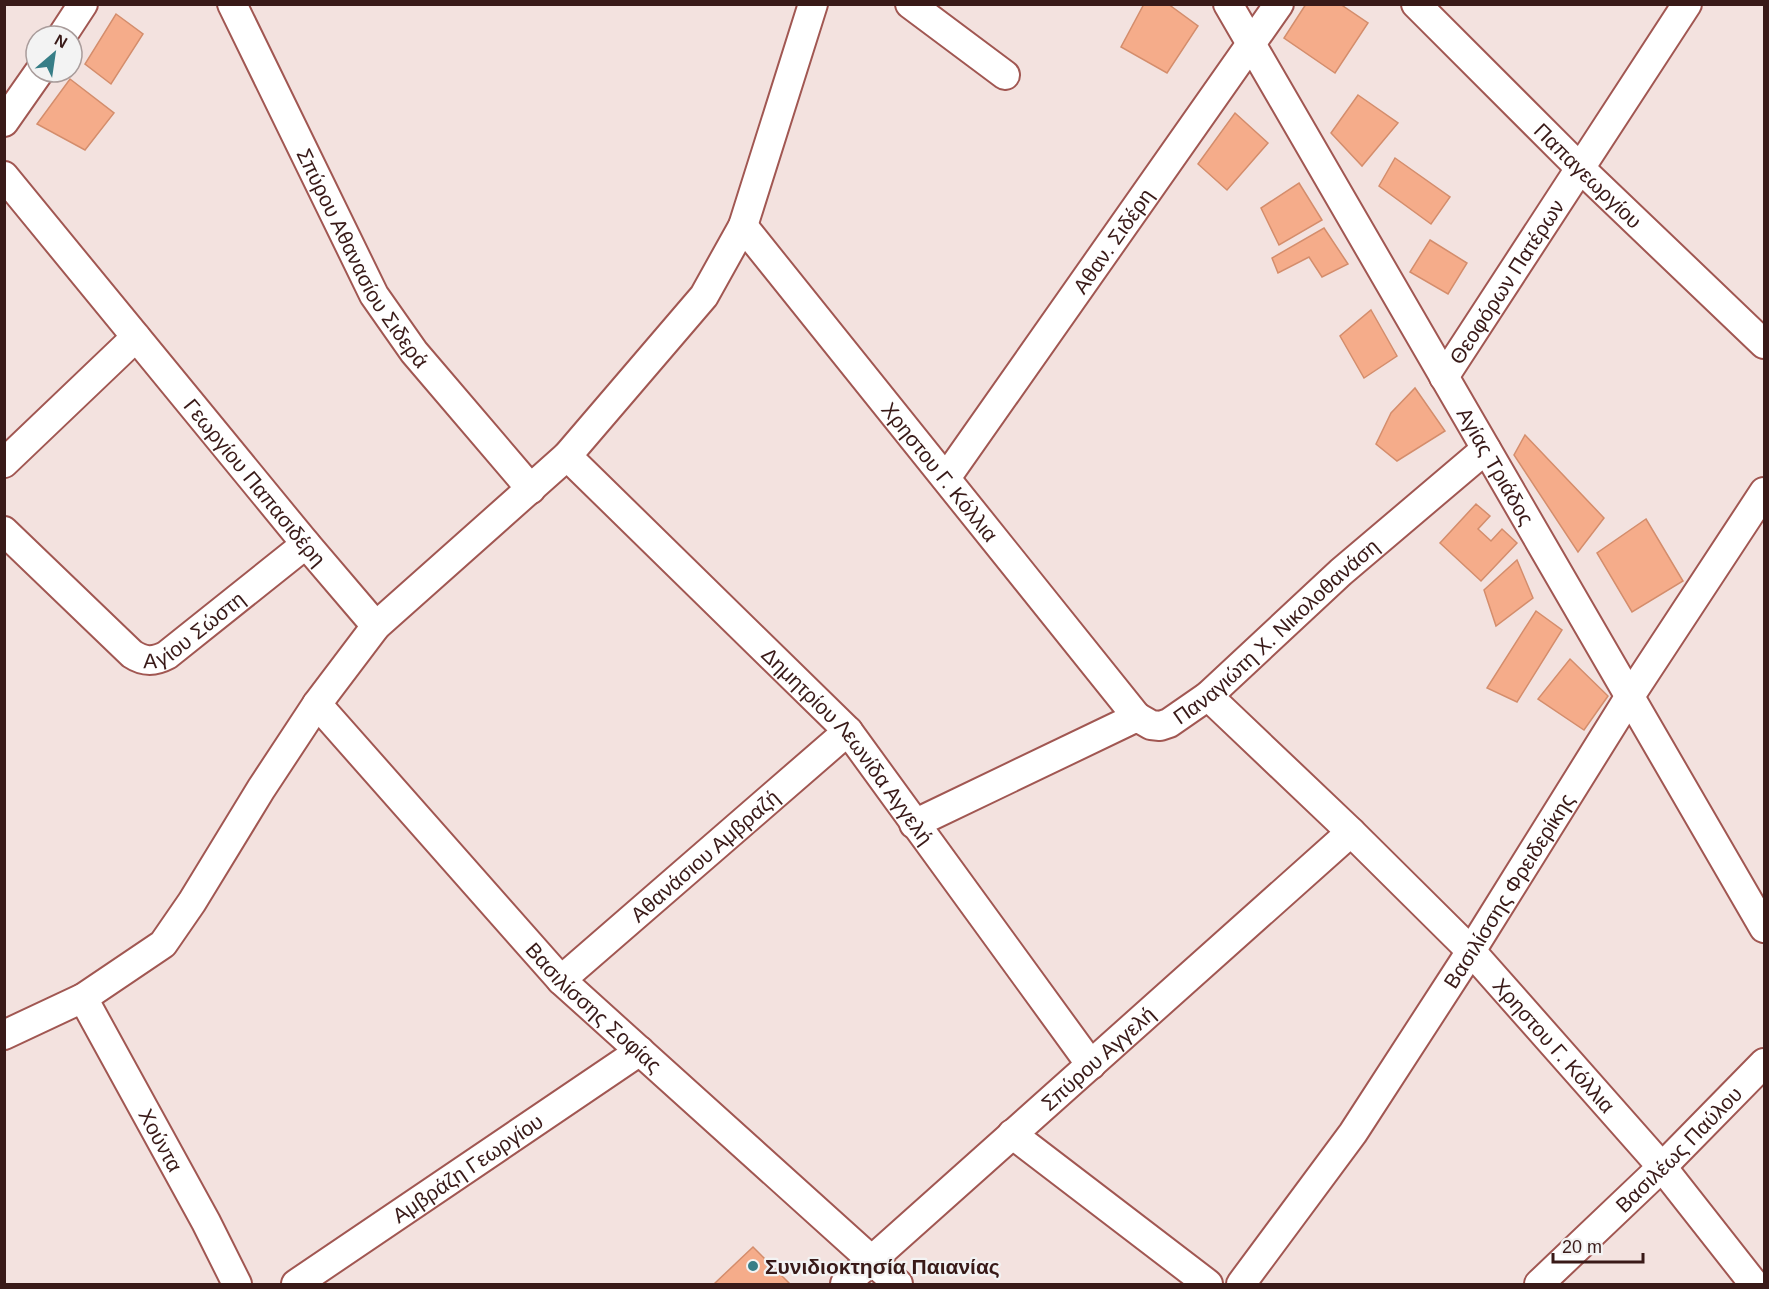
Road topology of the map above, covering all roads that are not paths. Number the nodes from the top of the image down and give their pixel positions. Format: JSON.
{"nodes":[{"id":1,"x":83,"y":4,"type":"edge"},
{"id":2,"x":232,"y":4,"type":"edge"},
{"id":3,"x":813,"y":4,"type":"edge"},
{"id":4,"x":910,"y":4,"type":"edge"},
{"id":5,"x":1228,"y":4,"type":"edge"},
{"id":6,"x":1279,"y":4,"type":"edge"},
{"id":7,"x":1416,"y":4,"type":"edge"},
{"id":8,"x":1687,"y":4,"type":"edge"},
{"id":9,"x":70,"y":24,"type":"edge"},
{"id":10,"x":1251,"y":44,"type":"junction"},
{"id":11,"x":1005,"y":75,"type":"dead end"},
{"id":12,"x":31,"y":84,"type":"edge"},
{"id":13,"x":4,"y":122,"type":"edge"},
{"id":14,"x":1580,"y":168,"type":"junction"},
{"id":15,"x":4,"y":176,"type":"edge"},
{"id":16,"x":743,"y":225,"type":"junction"},
{"id":17,"x":136,"y":337,"type":"junction"},
{"id":18,"x":1764,"y":344,"type":"edge"},
{"id":19,"x":1444,"y":377,"type":"junction"},
{"id":20,"x":1486,"y":449,"type":"junction"},
{"id":21,"x":567,"y":456,"type":"junction"},
{"id":22,"x":4,"y":463,"type":"edge"},
{"id":23,"x":946,"y":478,"type":"junction"},
{"id":24,"x":531,"y":489,"type":"junction"},
{"id":25,"x":1760,"y":512,"type":"edge"},
{"id":26,"x":4,"y":531,"type":"edge"},
{"id":27,"x":306,"y":544,"type":"junction"},
{"id":28,"x":376,"y":626,"type":"junction"},
{"id":29,"x":1208,"y":696,"type":"junction"},
{"id":30,"x":1630,"y":696,"type":"junction"},
{"id":31,"x":317,"y":704,"type":"junction"},
{"id":32,"x":1137,"y":717,"type":"junction"},
{"id":33,"x":848,"y":731,"type":"junction"},
{"id":34,"x":914,"y":824,"type":"junction"},
{"id":35,"x":1351,"y":832,"type":"junction"},
{"id":36,"x":1764,"y":928,"type":"edge"},
{"id":37,"x":1471,"y":951,"type":"junction"},
{"id":38,"x":561,"y":980,"type":"junction"},
{"id":39,"x":83,"y":998,"type":"junction"},
{"id":40,"x":4,"y":1035,"type":"edge"},
{"id":41,"x":640,"y":1052,"type":"junction"},
{"id":42,"x":1764,"y":1063,"type":"edge"},
{"id":43,"x":1090,"y":1065,"type":"junction"},
{"id":44,"x":1012,"y":1134,"type":"junction"},
{"id":45,"x":1662,"y":1167,"type":"junction"},
{"id":46,"x":872,"y":1260,"type":"junction"},
{"id":47,"x":237,"y":1284,"type":"edge"},
{"id":48,"x":296,"y":1284,"type":"edge"},
{"id":49,"x":845,"y":1284,"type":"edge"},
{"id":50,"x":898,"y":1284,"type":"edge"},
{"id":51,"x":1208,"y":1284,"type":"edge"},
{"id":52,"x":1241,"y":1284,"type":"edge"},
{"id":53,"x":1539,"y":1284,"type":"edge"},
{"id":54,"x":1754,"y":1284,"type":"edge"}],
"edges":[{"from":1,"to":9,"type":"street"},
{"from":2,"to":24,"type":"street","name":"Σπύρου Αθανασίου Σιδερά"},
{"from":3,"to":16,"type":"street"},
{"from":4,"to":11,"type":"street"},
{"from":5,"to":10,"type":"street","name":"Αγίας Τριάδος"},
{"from":6,"to":10,"type":"street","name":"Αθαν. Σιδέρη"},
{"from":7,"to":14,"type":"street","name":"Παπαγεωργίου"},
{"from":8,"to":14,"type":"street","name":"Θεοφόρων Πατέρων"},
{"from":10,"to":19,"type":"street","name":"Αγίας Τριάδος"},
{"from":10,"to":23,"type":"street","name":"Αθαν. Σιδέρη"},
{"from":12,"to":13,"type":"street"},
{"from":14,"to":18,"type":"street","name":"Παπαγεωργίου"},
{"from":14,"to":19,"type":"street","name":"Θεοφόρων Πατέρων"},
{"from":15,"to":17,"type":"street","name":"Γεωργίου Παπασιδέρη"},
{"from":16,"to":21,"type":"street"},
{"from":16,"to":23,"type":"street","name":"Χρηστου Γ. Κόλλια"},
{"from":17,"to":22,"type":"street"},
{"from":17,"to":27,"type":"street","name":"Γεωργίου Παπασιδέρη"},
{"from":19,"to":20,"type":"street","name":"Αγίας Τριάδος"},
{"from":20,"to":29,"type":"street","name":"Παναγιώτη Χ. Νικολοθανάση"},
{"from":20,"to":30,"type":"street","name":"Αγίας Τριάδος"},
{"from":21,"to":24,"type":"street"},
{"from":21,"to":33,"type":"street","name":"Δημητρίου Λεωνίδα Αγγελή"},
{"from":23,"to":32,"type":"street","name":"Χρηστου Γ. Κόλλια"},
{"from":24,"to":28,"type":"street"},
{"from":25,"to":30,"type":"street","name":"Βασιλίσσης Φρειδερίκης"},
{"from":26,"to":27,"type":"street","name":"Αγίου Σώστη"},
{"from":27,"to":28,"type":"street","name":"Γεωργίου Παπασιδέρη"},
{"from":28,"to":31,"type":"street"},
{"from":29,"to":32,"type":"street","name":"Παναγιώτη Χ. Νικολοθανάση"},
{"from":29,"to":35,"type":"street","name":"Χρηστου Γ. Κόλλια"},
{"from":30,"to":36,"type":"street","name":"Αγίας Τριάδος"},
{"from":30,"to":37,"type":"street","name":"Βασιλίσσης Φρειδερίκης"},
{"from":31,"to":38,"type":"street","name":"Βασιλίσσης Σοφίας"},
{"from":31,"to":39,"type":"street"},
{"from":32,"to":34,"type":"street","name":"Παναγιώτη Χ. Νικολοθανάση"},
{"from":33,"to":34,"type":"street","name":"Δημητρίου Λεωνίδα Αγγελή"},
{"from":33,"to":38,"type":"street","name":"Αθανάσιου Αμβραζή"},
{"from":34,"to":43,"type":"street","name":"Δημητρίου Λεωνίδα Αγγελή"},
{"from":35,"to":37,"type":"street","name":"Χρηστου Γ. Κόλλια"},
{"from":35,"to":43,"type":"street","name":"Σπύρου Αγγελή"},
{"from":37,"to":45,"type":"street","name":"Χρηστου Γ. Κόλλια"},
{"from":37,"to":52,"type":"street","name":"Βασιλίσσης Φρειδερίκης"},
{"from":38,"to":41,"type":"street","name":"Βασιλίσσης Σοφίας"},
{"from":39,"to":40,"type":"street"},
{"from":39,"to":47,"type":"street","name":"Χούντα"},
{"from":41,"to":46,"type":"street","name":"Βασιλίσσης Σοφίας"},
{"from":41,"to":48,"type":"street","name":"Αμβράζη Γεωργίου"},
{"from":42,"to":45,"type":"street","name":"Βασιλέως Παύλου"},
{"from":43,"to":44,"type":"street","name":"Σπύρου Αγγελή"},
{"from":44,"to":46,"type":"street","name":"Σπύρου Αγγελή"},
{"from":44,"to":51,"type":"street"},
{"from":45,"to":53,"type":"street","name":"Βασιλέως Παύλου"},
{"from":45,"to":54,"type":"street","name":"Χρηστου Γ. Κόλλια"},
{"from":46,"to":49,"type":"street","name":"Σπύρου Αγγελή"},
{"from":46,"to":50,"type":"street","name":"Βασιλίσσης Σοφίας"}]}
